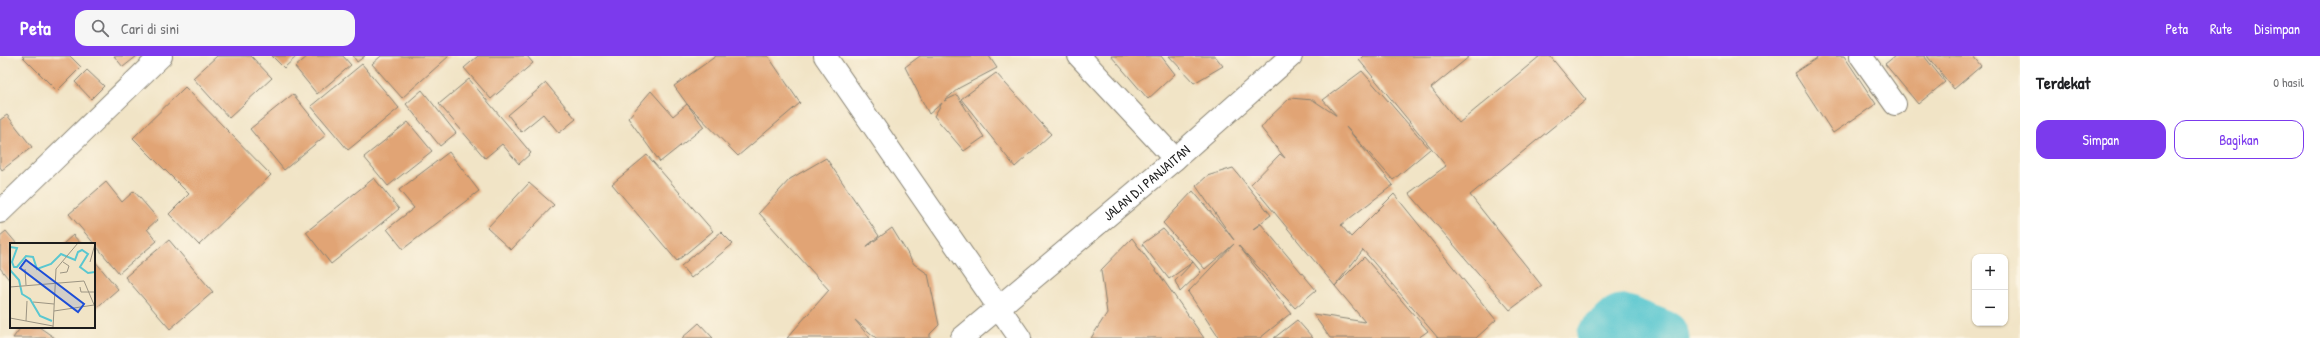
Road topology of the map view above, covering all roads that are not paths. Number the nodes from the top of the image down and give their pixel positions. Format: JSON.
{"nodes":[{"id":1,"x":161,"y":56,"type":"edge"},
{"id":2,"x":825,"y":56,"type":"edge"},
{"id":3,"x":1079,"y":56,"type":"edge"},
{"id":4,"x":1291,"y":56,"type":"edge"},
{"id":5,"x":1861,"y":56,"type":"edge"},
{"id":6,"x":1895,"y":104,"type":"dead end"},
{"id":7,"x":1175,"y":159,"type":"junction"},
{"id":8,"x":0,"y":212,"type":"edge"},
{"id":9,"x":999,"y":307,"type":"junction"},
{"id":10,"x":962,"y":338,"type":"edge"},
{"id":11,"x":1020,"y":338,"type":"edge"}],
"edges":[{"from":1,"to":8,"type":"street"},
{"from":2,"to":9,"type":"street"},
{"from":3,"to":7,"type":"street"},
{"from":4,"to":7,"type":"street","name":"JALAN D.I PANJAITAN"},
{"from":5,"to":6,"type":"street"},
{"from":7,"to":9,"type":"street","name":"JALAN D.I PANJAITAN"},
{"from":9,"to":10,"type":"street","name":"JALAN D.I PANJAITAN"},
{"from":9,"to":11,"type":"street"}]}
